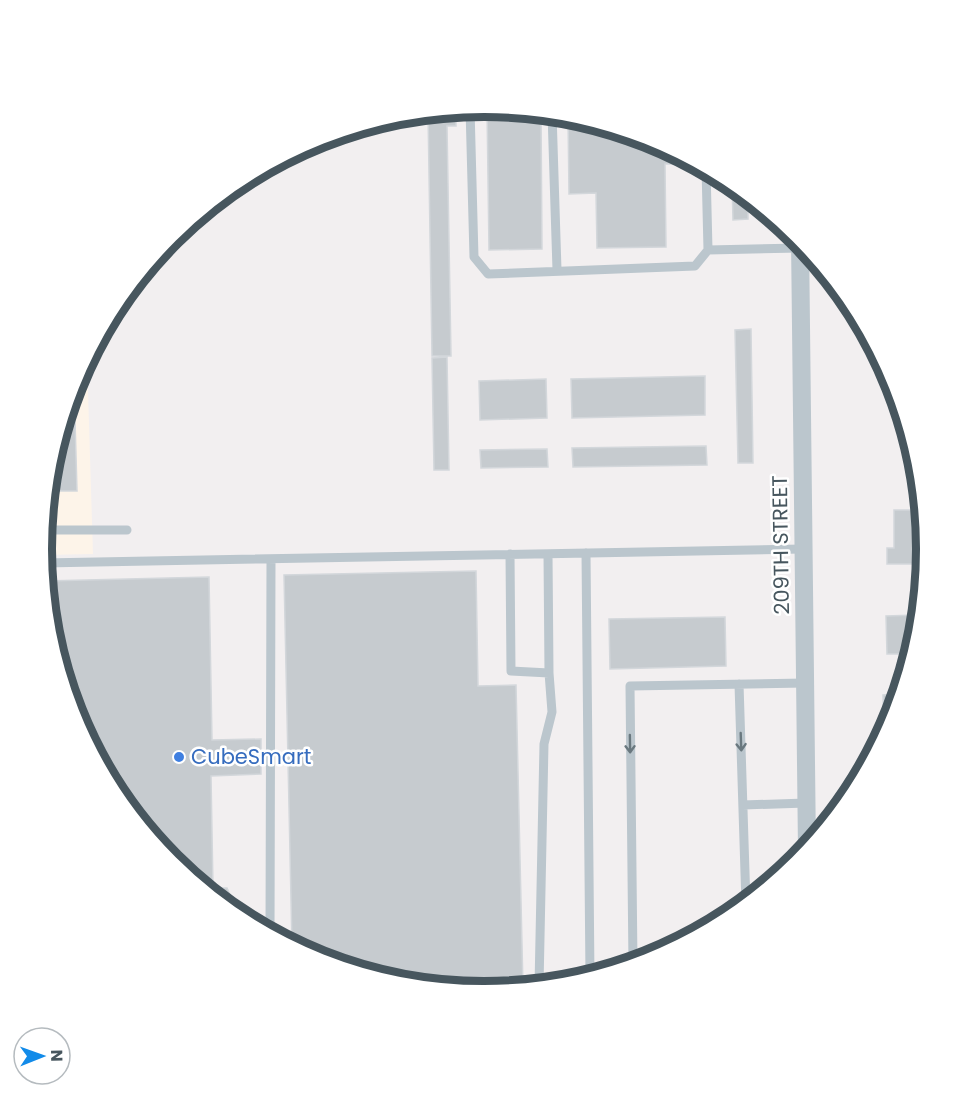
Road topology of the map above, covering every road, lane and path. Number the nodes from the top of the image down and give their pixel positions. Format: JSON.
{"nodes":[{"id":1,"x":470,"y":117,"type":"edge"},
{"id":2,"x":552,"y":123,"type":"edge"},
{"id":3,"x":706,"y":179,"type":"edge"},
{"id":4,"x":795,"y":249,"type":"edge"},
{"id":5,"x":708,"y":250,"type":"junction"},
{"id":6,"x":803,"y":258,"type":"edge"},
{"id":7,"x":557,"y":270,"type":"junction"},
{"id":8,"x":53,"y":530,"type":"edge"},
{"id":9,"x":127,"y":530,"type":"dead end"},
{"id":10,"x":803,"y":549,"type":"junction"},
{"id":11,"x":586,"y":553,"type":"junction"},
{"id":12,"x":510,"y":554,"type":"junction"},
{"id":13,"x":548,"y":554,"type":"junction"},
{"id":14,"x":271,"y":559,"type":"junction"},
{"id":15,"x":52,"y":563,"type":"edge"},
{"id":16,"x":549,"y":673,"type":"junction"},
{"id":17,"x":805,"y":683,"type":"junction"},
{"id":18,"x":739,"y":684,"type":"junction"},
{"id":19,"x":806,"y":803,"type":"junction"},
{"id":20,"x":743,"y":805,"type":"junction"},
{"id":21,"x":807,"y":836,"type":"edge"},
{"id":22,"x":746,"y":893,"type":"edge"},
{"id":23,"x":270,"y":924,"type":"edge"},
{"id":24,"x":633,"y":954,"type":"edge"},
{"id":25,"x":590,"y":968,"type":"edge"},
{"id":26,"x":539,"y":977,"type":"edge"}],
"edges":[{"from":1,"to":7,"type":"lane"},
{"from":2,"to":7,"type":"lane"},
{"from":3,"to":5,"type":"lane"},
{"from":4,"to":5,"type":"lane"},
{"from":5,"to":7,"type":"lane"},
{"from":6,"to":10,"type":"street","name":"209TH STREET"},
{"from":8,"to":9,"type":"lane"},
{"from":10,"to":11,"type":"lane"},
{"from":10,"to":17,"type":"street","name":"209TH STREET"},
{"from":11,"to":13,"type":"lane"},
{"from":11,"to":25,"type":"lane"},
{"from":12,"to":13,"type":"lane"},
{"from":12,"to":14,"type":"lane"},
{"from":12,"to":16,"type":"lane"},
{"from":13,"to":16,"type":"lane"},
{"from":14,"to":15,"type":"lane"},
{"from":14,"to":23,"type":"lane"},
{"from":16,"to":26,"type":"lane"},
{"from":17,"to":18,"type":"lane"},
{"from":17,"to":19,"type":"street","name":"209TH STREET"},
{"from":18,"to":20,"type":"lane","one_way":true},
{"from":18,"to":24,"type":"lane","one_way":true},
{"from":19,"to":20,"type":"lane"},
{"from":19,"to":21,"type":"street","name":"209TH STREET"},
{"from":20,"to":22,"type":"lane"}]}
